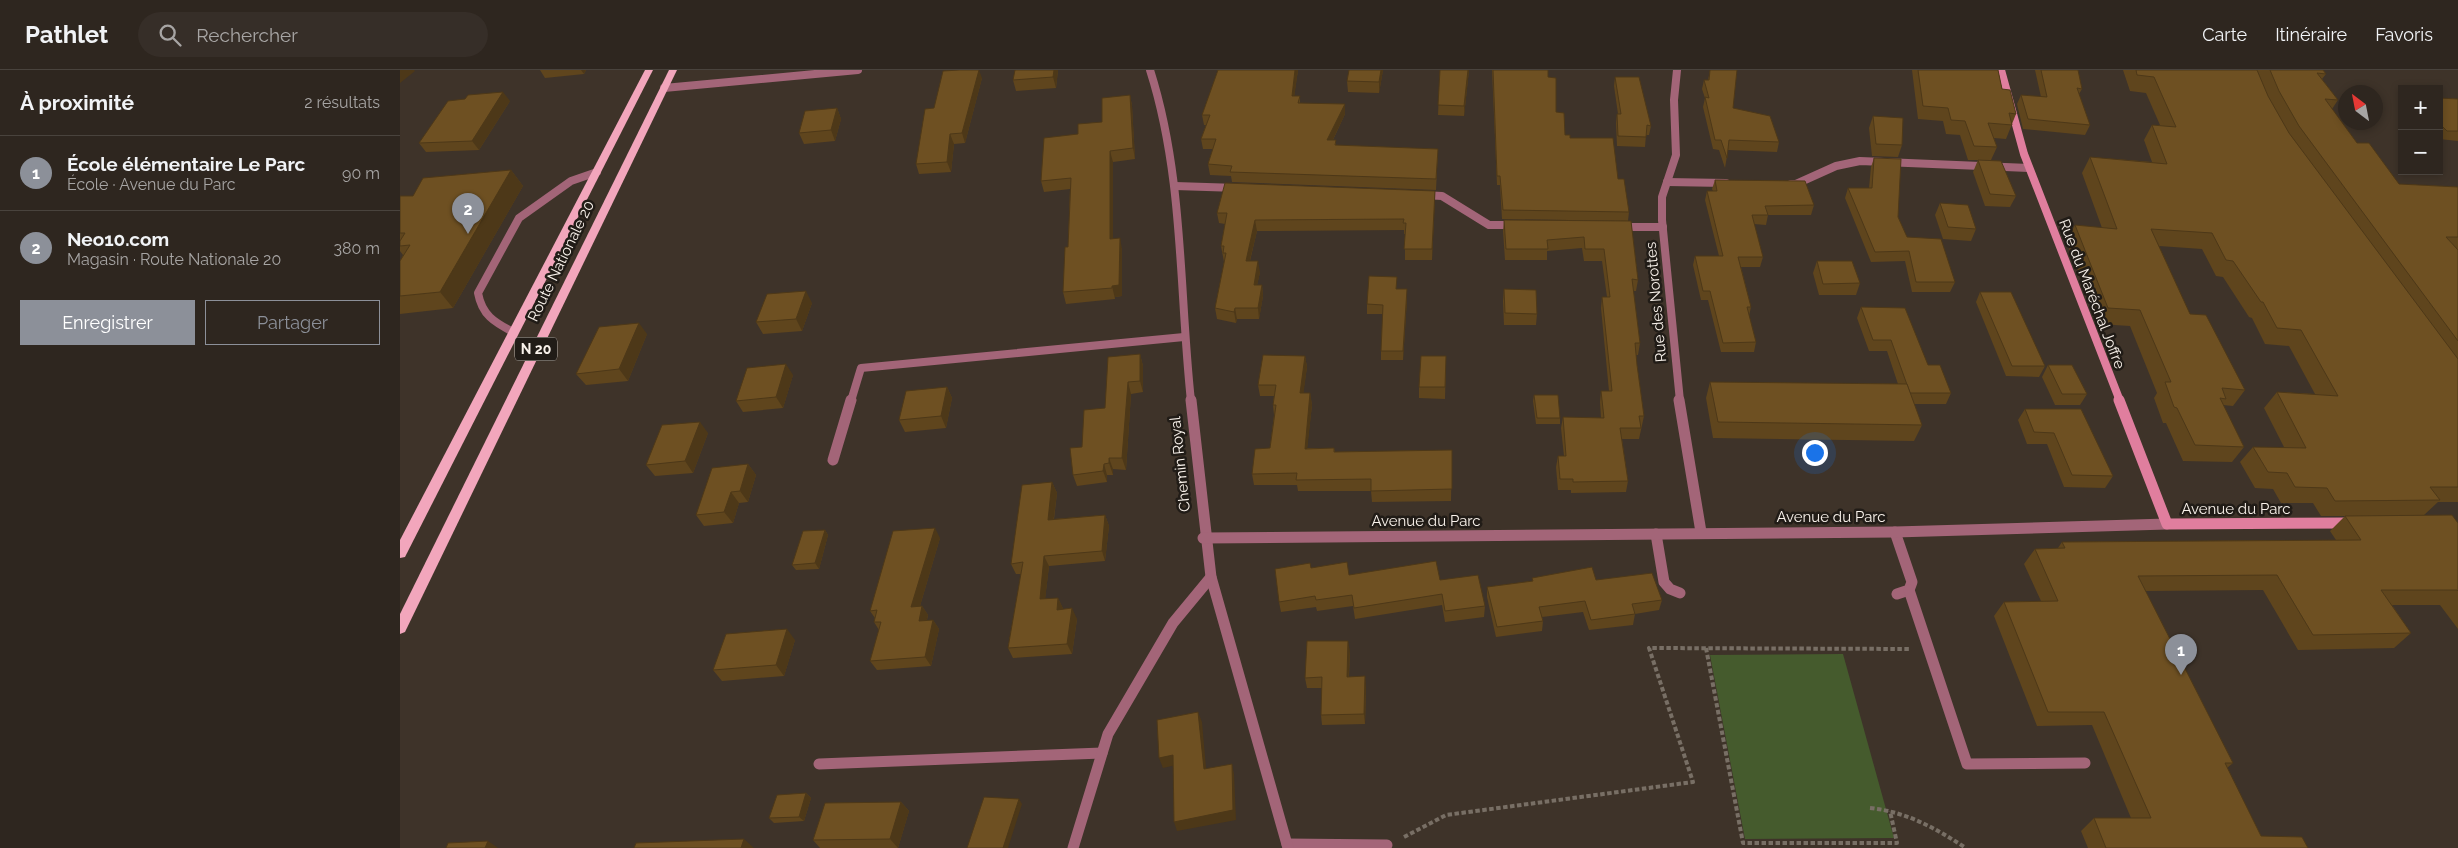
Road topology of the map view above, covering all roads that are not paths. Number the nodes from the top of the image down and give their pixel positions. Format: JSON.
{"nodes":[{"id":1,"x":649,"y":70,"type":"edge"},
{"id":2,"x":673,"y":70,"type":"edge"},
{"id":3,"x":858,"y":70,"type":"edge"},
{"id":4,"x":1150,"y":70,"type":"edge"},
{"id":5,"x":1677,"y":70,"type":"edge"},
{"id":6,"x":2001,"y":70,"type":"edge"},
{"id":7,"x":664,"y":88,"type":"junction"},
{"id":8,"x":2029,"y":168,"type":"junction"},
{"id":9,"x":597,"y":172,"type":"junction"},
{"id":10,"x":1667,"y":182,"type":"junction"},
{"id":11,"x":1736,"y":183,"type":"edge"},
{"id":12,"x":1786,"y":184,"type":"edge"},
{"id":13,"x":1175,"y":186,"type":"junction"},
{"id":14,"x":1245,"y":188,"type":"edge"},
{"id":15,"x":1412,"y":194,"type":"edge"},
{"id":16,"x":1529,"y":226,"type":"edge"},
{"id":17,"x":1609,"y":227,"type":"edge"},
{"id":18,"x":1663,"y":227,"type":"junction"},
{"id":19,"x":513,"y":332,"type":"junction"},
{"id":20,"x":1184,"y":337,"type":"junction"},
{"id":21,"x":833,"y":460,"type":"dead end"},
{"id":22,"x":2361,"y":523,"type":"edge"},
{"id":23,"x":2167,"y":524,"type":"junction"},
{"id":24,"x":1700,"y":532,"type":"junction"},
{"id":25,"x":1895,"y":532,"type":"junction"},
{"id":26,"x":1656,"y":534,"type":"junction"},
{"id":27,"x":1204,"y":538,"type":"junction"},
{"id":28,"x":400,"y":553,"type":"edge"},
{"id":29,"x":1211,"y":578,"type":"junction"},
{"id":30,"x":1680,"y":593,"type":"dead end"},
{"id":31,"x":400,"y":628,"type":"edge"},
{"id":32,"x":1102,"y":753,"type":"junction"},
{"id":33,"x":2085,"y":763,"type":"dead end"},
{"id":34,"x":819,"y":764,"type":"dead end"},
{"id":35,"x":1387,"y":845,"type":"road end"},
{"id":36,"x":1287,"y":846,"type":"edge"},
{"id":37,"x":1073,"y":848,"type":"edge"}],
"edges":[{"from":1,"to":9,"type":"main road","name":"Route Nationale 20","number":"N 20"},
{"from":2,"to":7,"type":"main road","name":"Route Nationale 20","number":"N 20"},
{"from":3,"to":7,"type":"street"},
{"from":4,"to":13,"type":"street","name":"Chemin Royal"},
{"from":5,"to":10,"type":"street","name":"Rue des Norottes"},
{"from":6,"to":8,"type":"street","name":"Rue du Maréchal Joffre"},
{"from":7,"to":31,"type":"main road","name":"Route Nationale 20","number":"N 20"},
{"from":8,"to":12,"type":"street"},
{"from":8,"to":23,"type":"street","name":"Rue du Maréchal Joffre"},
{"from":9,"to":19,"type":"main road","name":"Route Nationale 20","number":"N 20"},
{"from":9,"to":19,"type":"street"},
{"from":10,"to":11,"type":"street"},
{"from":10,"to":18,"type":"street","name":"Rue des Norottes"},
{"from":13,"to":14,"type":"street"},
{"from":13,"to":20,"type":"street","name":"Chemin Royal"},
{"from":15,"to":16,"type":"street"},
{"from":17,"to":18,"type":"street"},
{"from":18,"to":24,"type":"street","name":"Rue des Norottes"},
{"from":19,"to":28,"type":"main road","name":"Route Nationale 20","number":"N 20"},
{"from":20,"to":21,"type":"street"},
{"from":20,"to":27,"type":"street","name":"Chemin Royal"},
{"from":22,"to":23,"type":"street","name":"Avenue du Parc"},
{"from":23,"to":25,"type":"street","name":"Avenue du Parc"},
{"from":24,"to":25,"type":"street","name":"Avenue du Parc"},
{"from":24,"to":26,"type":"street","name":"Avenue du Parc"},
{"from":25,"to":33,"type":"street"},
{"from":26,"to":27,"type":"street","name":"Avenue du Parc"},
{"from":26,"to":30,"type":"street"},
{"from":27,"to":29,"type":"street","name":"Chemin Royal"},
{"from":29,"to":32,"type":"street"},
{"from":29,"to":36,"type":"street","name":"Chemin Royal"},
{"from":32,"to":34,"type":"street"},
{"from":32,"to":37,"type":"street"},
{"from":35,"to":36,"type":"street"}]}
